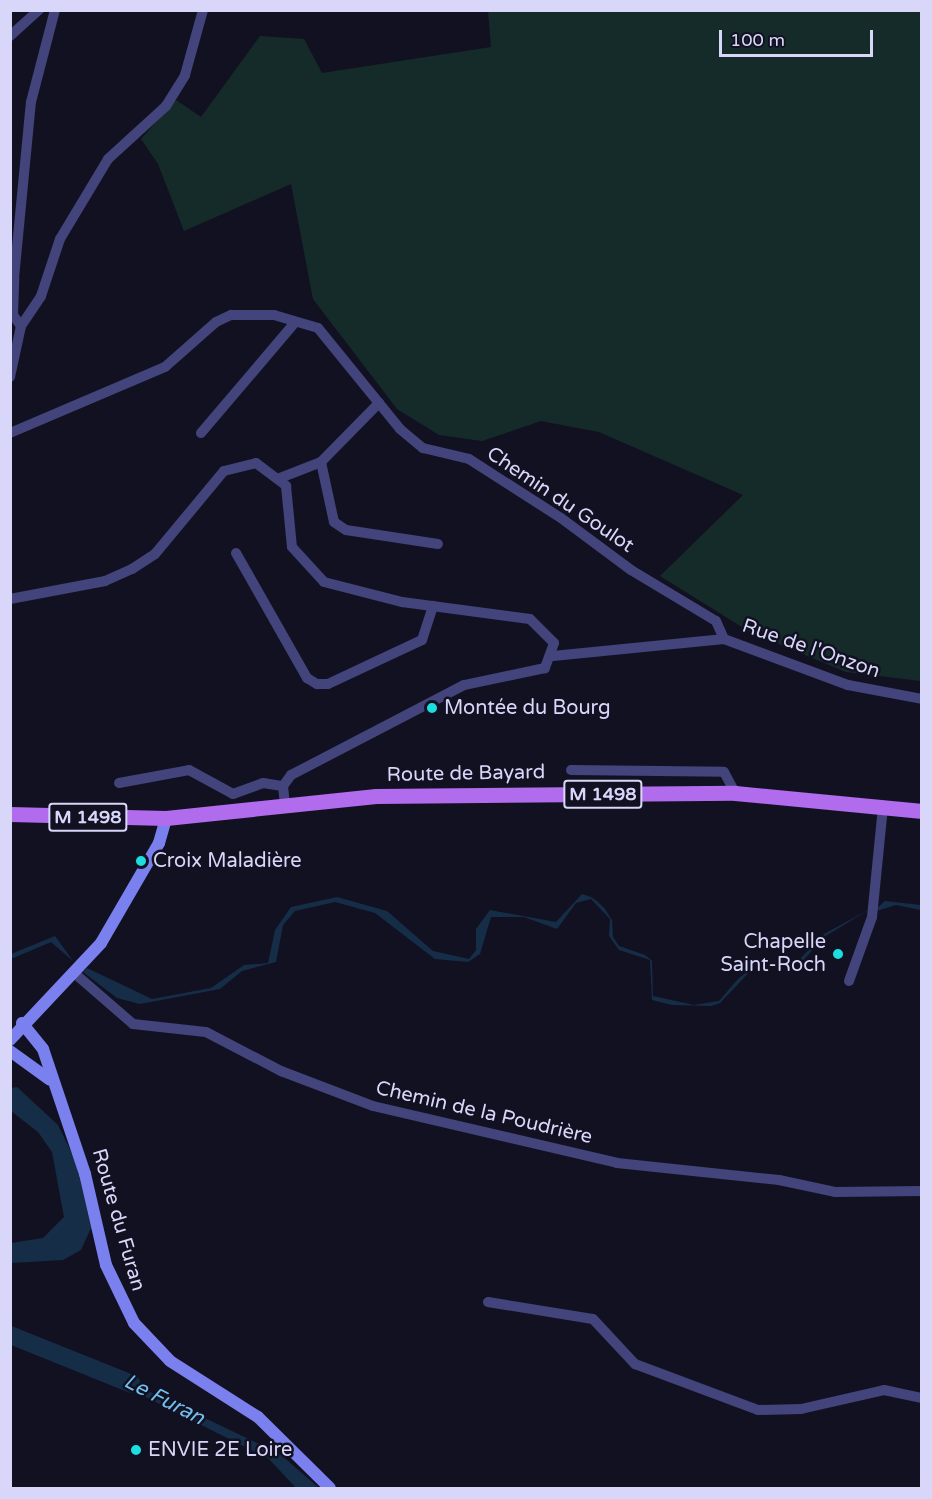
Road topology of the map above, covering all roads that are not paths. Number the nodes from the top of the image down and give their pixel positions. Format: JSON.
{"nodes":[{"id":1,"x":39,"y":10,"type":"edge"},
{"id":2,"x":55,"y":10,"type":"edge"},
{"id":3,"x":203,"y":10,"type":"edge"},
{"id":4,"x":10,"y":36,"type":"edge"},
{"id":5,"x":293,"y":325,"type":"junction"},
{"id":6,"x":21,"y":326,"type":"junction"},
{"id":7,"x":10,"y":377,"type":"edge"},
{"id":8,"x":379,"y":403,"type":"junction"},
{"id":9,"x":10,"y":433,"type":"edge"},
{"id":10,"x":201,"y":433,"type":"dead end"},
{"id":11,"x":321,"y":462,"type":"junction"},
{"id":12,"x":279,"y":478,"type":"junction"},
{"id":13,"x":438,"y":544,"type":"dead end"},
{"id":14,"x":236,"y":553,"type":"dead end"},
{"id":15,"x":10,"y":598,"type":"edge"},
{"id":16,"x":433,"y":606,"type":"junction"},
{"id":17,"x":724,"y":639,"type":"junction"},
{"id":18,"x":553,"y":656,"type":"junction"},
{"id":19,"x":921,"y":699,"type":"edge"},
{"id":20,"x":571,"y":770,"type":"dead end"},
{"id":21,"x":119,"y":783,"type":"dead end"},
{"id":22,"x":283,"y":786,"type":"junction"},
{"id":23,"x":735,"y":793,"type":"junction"},
{"id":24,"x":285,"y":805,"type":"junction"},
{"id":25,"x":883,"y":806,"type":"junction"},
{"id":26,"x":921,"y":810,"type":"edge"},
{"id":27,"x":10,"y":814,"type":"edge"},
{"id":28,"x":166,"y":818,"type":"junction"},
{"id":29,"x":73,"y":972,"type":"junction"},
{"id":30,"x":849,"y":981,"type":"dead end"},
{"id":31,"x":22,"y":1023,"type":"junction"},
{"id":32,"x":10,"y":1040,"type":"edge"},
{"id":33,"x":10,"y":1051,"type":"edge"},
{"id":34,"x":55,"y":1086,"type":"junction"},
{"id":35,"x":921,"y":1191,"type":"edge"},
{"id":36,"x":488,"y":1302,"type":"dead end"},
{"id":37,"x":921,"y":1398,"type":"edge"},
{"id":38,"x":330,"y":1488,"type":"edge"}],
"edges":[{"from":1,"to":4,"type":"street"},
{"from":2,"to":6,"type":"street"},
{"from":3,"to":6,"type":"street"},
{"from":5,"to":8,"type":"street","name":"Chemin du Goulot"},
{"from":5,"to":9,"type":"street","name":"Chemin du Goulot"},
{"from":5,"to":10,"type":"street"},
{"from":6,"to":7,"type":"street"},
{"from":8,"to":11,"type":"street"},
{"from":8,"to":17,"type":"street","name":"Chemin du Goulot"},
{"from":11,"to":12,"type":"street"},
{"from":11,"to":13,"type":"street"},
{"from":12,"to":15,"type":"street"},
{"from":12,"to":16,"type":"street"},
{"from":14,"to":16,"type":"street"},
{"from":16,"to":18,"type":"street"},
{"from":17,"to":18,"type":"street"},
{"from":17,"to":19,"type":"street","name":"Rue de l'Onzon"},
{"from":18,"to":22,"type":"street"},
{"from":20,"to":23,"type":"street"},
{"from":21,"to":22,"type":"street"},
{"from":22,"to":24,"type":"street"},
{"from":23,"to":24,"type":"main road","name":"Route de Bayard","number":"M 1498"},
{"from":23,"to":25,"type":"main road","name":"Route de Bayard","number":"M 1498"},
{"from":24,"to":28,"type":"main road","name":"Route de Bayard","number":"M 1498"},
{"from":25,"to":26,"type":"main road","name":"Route de Bayard","number":"M 1498"},
{"from":25,"to":30,"type":"street"},
{"from":27,"to":28,"type":"main road","name":"Route de Bayard","number":"M 1498"},
{"from":28,"to":29,"type":"main road"},
{"from":29,"to":31,"type":"main road"},
{"from":29,"to":35,"type":"street","name":"Chemin de la Poudrière"},
{"from":31,"to":32,"type":"main road"},
{"from":31,"to":34,"type":"main road","name":"Route du Furan"},
{"from":33,"to":34,"type":"main road","name":"Route du Furan"},
{"from":34,"to":38,"type":"main road","name":"Route du Furan"},
{"from":36,"to":37,"type":"street"}]}
